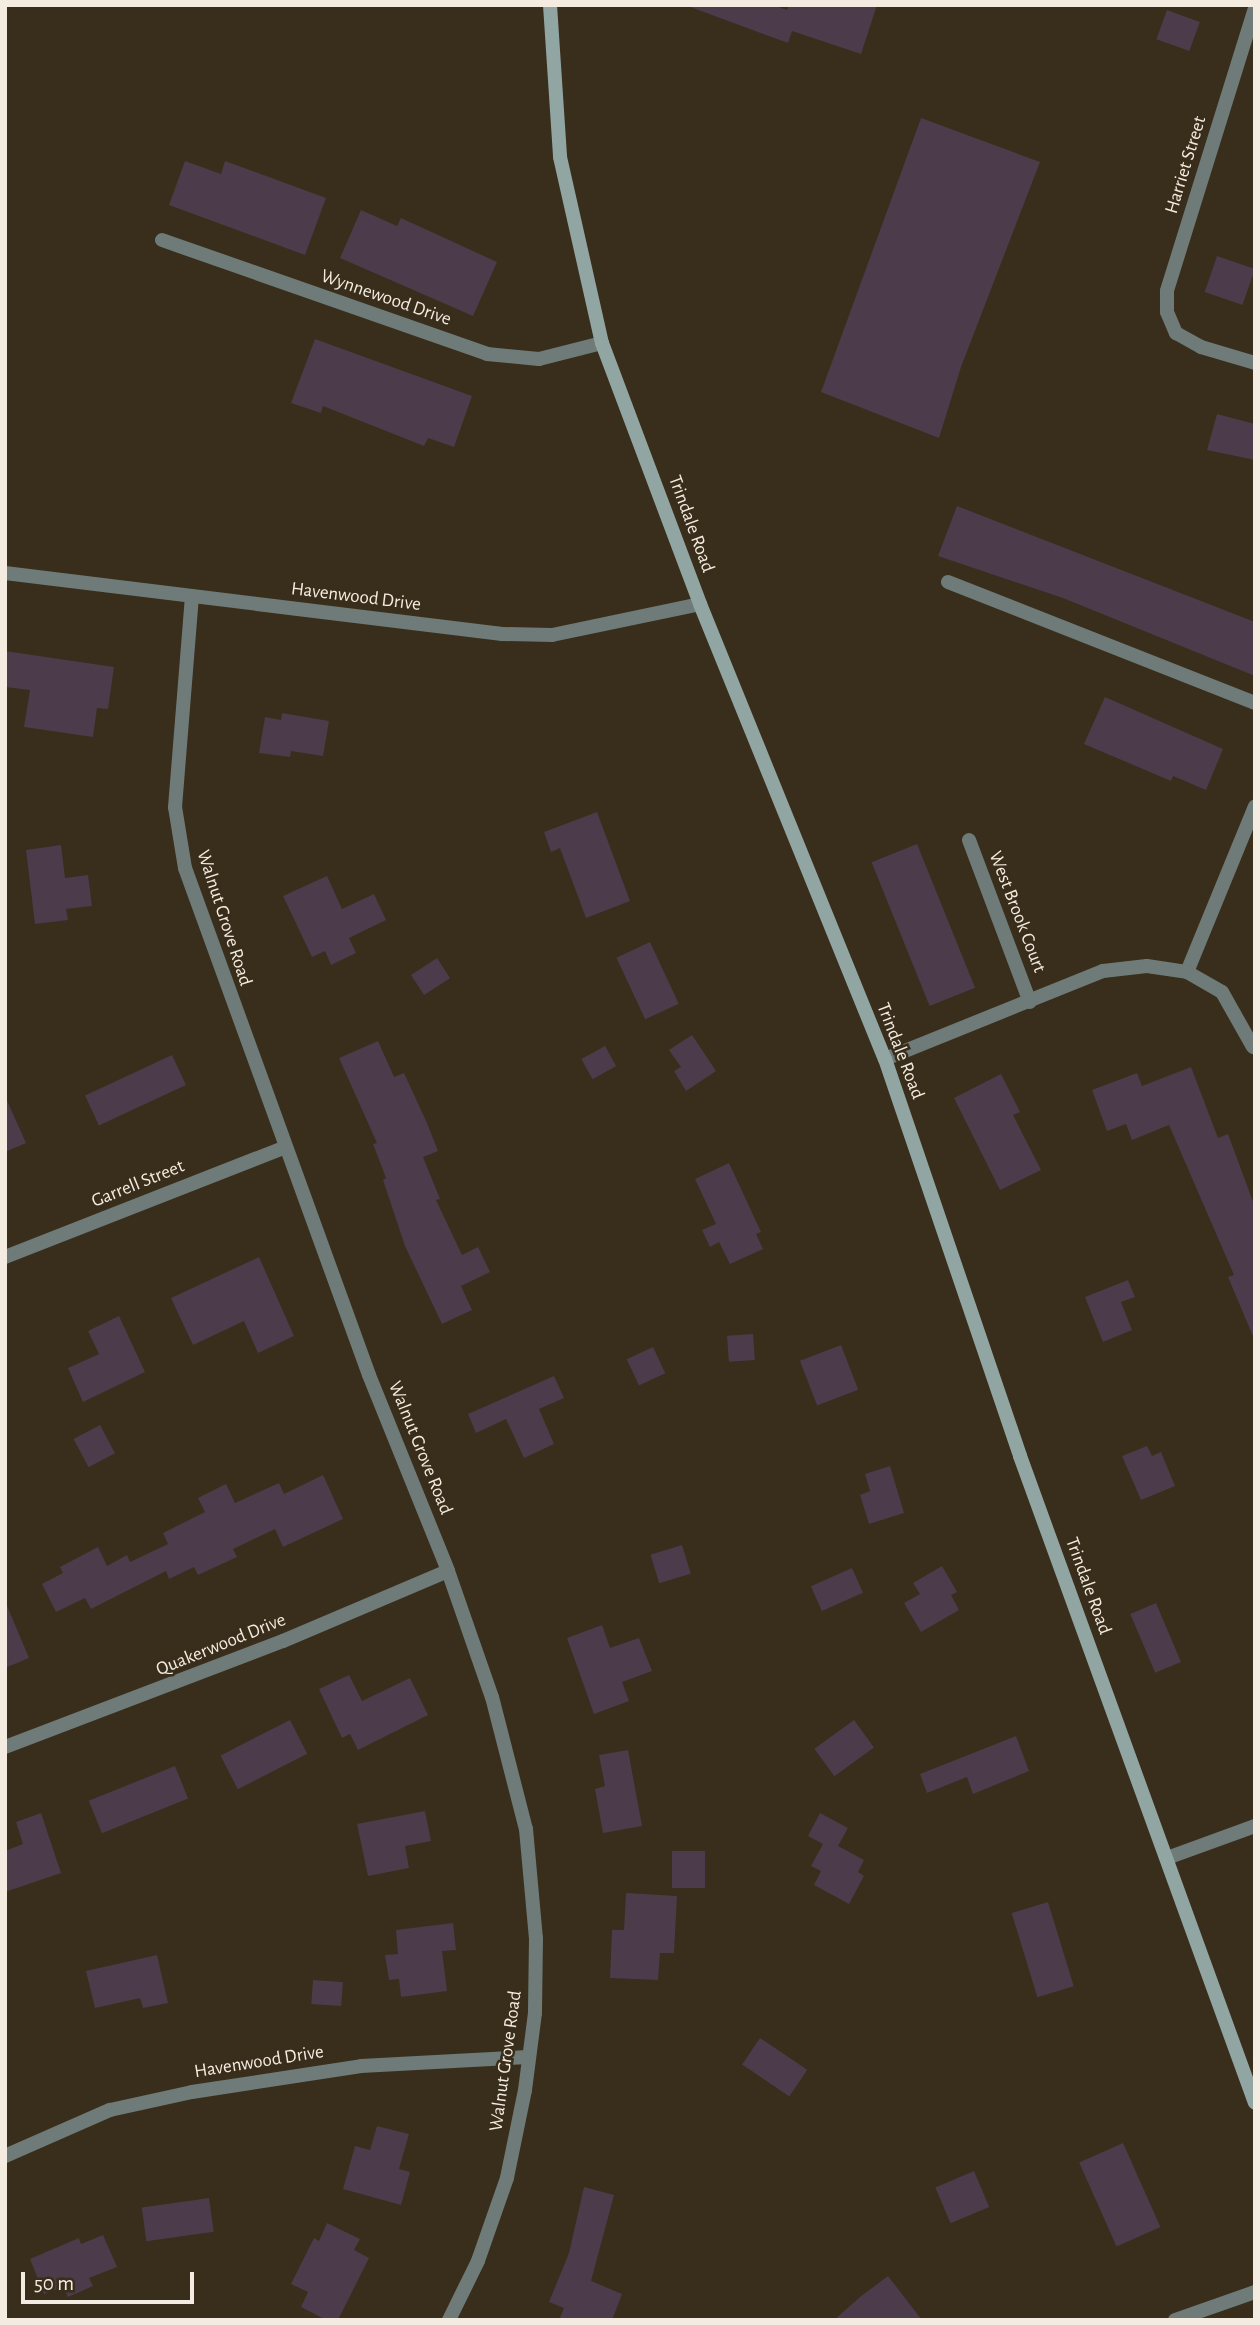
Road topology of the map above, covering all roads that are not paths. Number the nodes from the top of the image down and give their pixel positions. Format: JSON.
{"nodes":[{"id":1,"x":550,"y":5,"type":"edge"},
{"id":2,"x":1255,"y":8,"type":"edge"},
{"id":3,"x":162,"y":240,"type":"dead end"},
{"id":4,"x":602,"y":343,"type":"junction"},
{"id":5,"x":1255,"y":363,"type":"edge"},
{"id":6,"x":5,"y":573,"type":"edge"},
{"id":7,"x":948,"y":582,"type":"dead end"},
{"id":8,"x":192,"y":596,"type":"junction"},
{"id":9,"x":700,"y":604,"type":"junction"},
{"id":10,"x":1255,"y":703,"type":"edge"},
{"id":11,"x":1255,"y":806,"type":"edge"},
{"id":12,"x":969,"y":840,"type":"dead end"},
{"id":13,"x":1187,"y":972,"type":"junction"},
{"id":14,"x":1030,"y":1002,"type":"junction"},
{"id":15,"x":1254,"y":1049,"type":"edge"},
{"id":16,"x":885,"y":1059,"type":"junction"},
{"id":17,"x":285,"y":1147,"type":"junction"},
{"id":18,"x":5,"y":1257,"type":"edge"},
{"id":19,"x":448,"y":1571,"type":"junction"},
{"id":20,"x":5,"y":1747,"type":"edge"},
{"id":21,"x":1255,"y":1826,"type":"edge"},
{"id":22,"x":1167,"y":1858,"type":"junction"},
{"id":23,"x":529,"y":2057,"type":"junction"},
{"id":24,"x":1255,"y":2103,"type":"edge"},
{"id":25,"x":5,"y":2156,"type":"edge"},
{"id":26,"x":1255,"y":2292,"type":"edge"},
{"id":27,"x":449,"y":2320,"type":"edge"},
{"id":28,"x":1175,"y":2320,"type":"edge"}],
"edges":[{"from":1,"to":4,"type":"main road","name":"Trindale Road"},
{"from":2,"to":5,"type":"street","name":"Harriet Street"},
{"from":3,"to":4,"type":"street","name":"Wynnewood Drive"},
{"from":4,"to":9,"type":"main road","name":"Trindale Road"},
{"from":6,"to":8,"type":"street","name":"Havenwood Drive"},
{"from":7,"to":10,"type":"street"},
{"from":8,"to":9,"type":"street","name":"Havenwood Drive"},
{"from":8,"to":17,"type":"street","name":"Walnut Grove Road"},
{"from":9,"to":16,"type":"main road","name":"Trindale Road"},
{"from":11,"to":13,"type":"street"},
{"from":12,"to":14,"type":"street","name":"West Brook Court"},
{"from":13,"to":14,"type":"street","name":"West Brook Court"},
{"from":13,"to":15,"type":"street","name":"West Brook Court"},
{"from":14,"to":16,"type":"street"},
{"from":16,"to":22,"type":"main road","name":"Trindale Road"},
{"from":17,"to":18,"type":"street","name":"Garrell Street"},
{"from":17,"to":19,"type":"street","name":"Walnut Grove Road"},
{"from":19,"to":20,"type":"street","name":"Quakerwood Drive"},
{"from":19,"to":23,"type":"street","name":"Walnut Grove Road"},
{"from":21,"to":22,"type":"street"},
{"from":22,"to":24,"type":"main road","name":"Trindale Road"},
{"from":23,"to":25,"type":"street","name":"Havenwood Drive"},
{"from":23,"to":27,"type":"street","name":"Walnut Grove Road"},
{"from":26,"to":28,"type":"street"}]}
